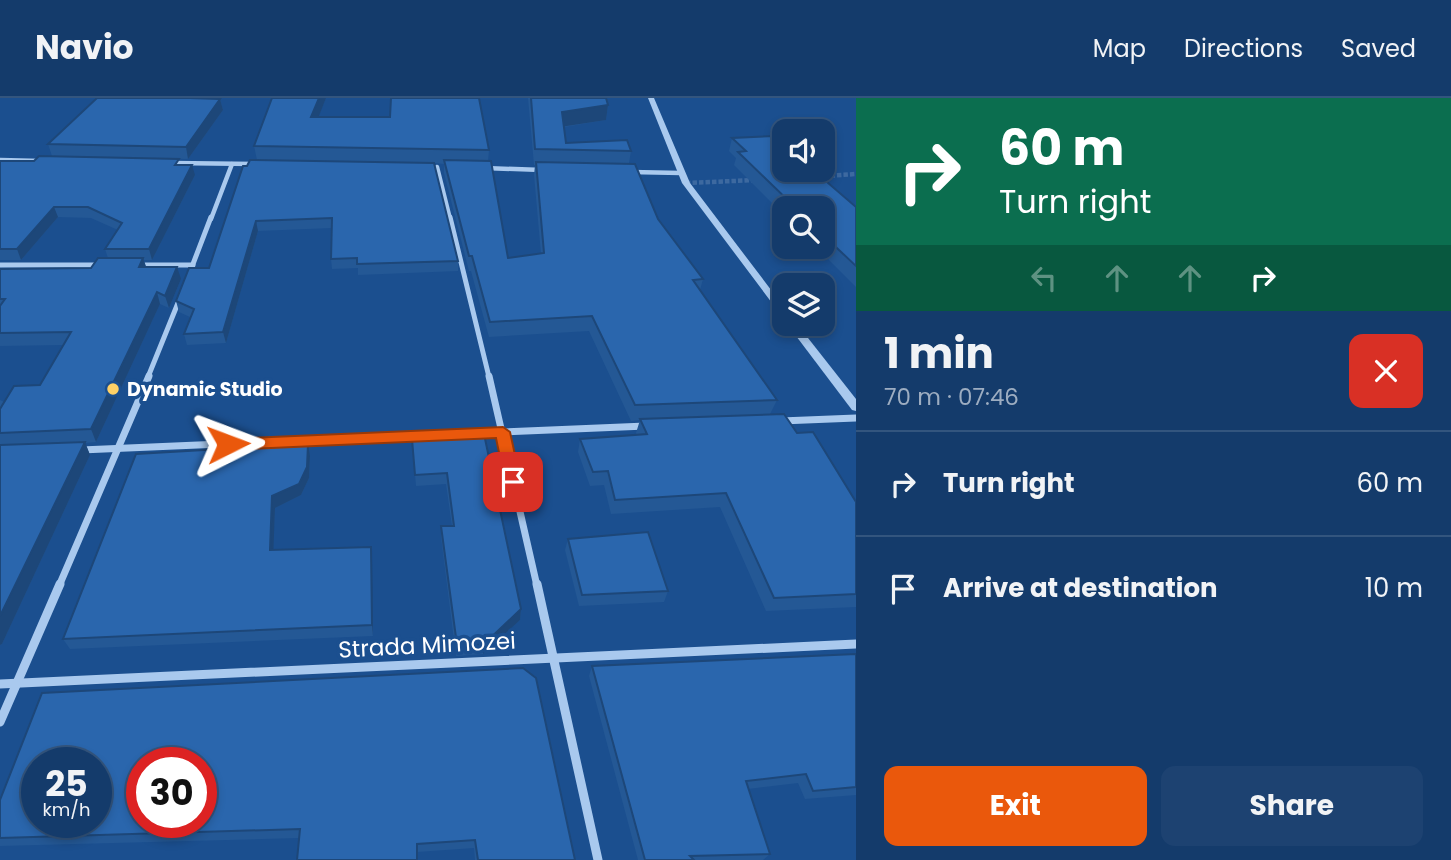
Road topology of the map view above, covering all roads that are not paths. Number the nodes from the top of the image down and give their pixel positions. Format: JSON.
{"nodes":[{"id":1,"x":651,"y":98,"type":"edge"},
{"id":2,"x":0,"y":160,"type":"edge"},
{"id":3,"x":55,"y":161,"type":"edge"},
{"id":4,"x":164,"y":163,"type":"edge"},
{"id":5,"x":232,"y":164,"type":"junction"},
{"id":6,"x":260,"y":164,"type":"edge"},
{"id":7,"x":423,"y":167,"type":"edge"},
{"id":8,"x":437,"y":167,"type":"junction"},
{"id":9,"x":450,"y":167,"type":"edge"},
{"id":10,"x":478,"y":168,"type":"edge"},
{"id":11,"x":545,"y":170,"type":"edge"},
{"id":12,"x":627,"y":172,"type":"edge"},
{"id":13,"x":681,"y":173,"type":"junction"},
{"id":14,"x":0,"y":265,"type":"edge"},
{"id":15,"x":110,"y":265,"type":"edge"},
{"id":16,"x":124,"y":265,"type":"edge"},
{"id":17,"x":193,"y":265,"type":"junction"},
{"id":18,"x":772,"y":297,"type":"edge"},
{"id":19,"x":801,"y":336,"type":"edge"},
{"id":20,"x":856,"y":407,"type":"edge"},
{"id":21,"x":856,"y":418,"type":"edge"},
{"id":22,"x":774,"y":421,"type":"edge"},
{"id":23,"x":652,"y":426,"type":"edge"},
{"id":24,"x":503,"y":432,"type":"junction"},
{"id":25,"x":119,"y":449,"type":"junction"},
{"id":26,"x":66,"y":450,"type":"edge"},
{"id":27,"x":856,"y":644,"type":"edge"},
{"id":28,"x":550,"y":658,"type":"junction"},
{"id":29,"x":0,"y":684,"type":"edge"},
{"id":30,"x":16,"y":684,"type":"junction"},
{"id":31,"x":0,"y":722,"type":"edge"},
{"id":32,"x":598,"y":860,"type":"edge"}],
"edges":[{"from":1,"to":13,"type":"street"},
{"from":2,"to":3,"type":"street"},
{"from":4,"to":5,"type":"street"},
{"from":5,"to":6,"type":"street"},
{"from":5,"to":17,"type":"street"},
{"from":7,"to":8,"type":"street"},
{"from":8,"to":9,"type":"street"},
{"from":8,"to":24,"type":"street"},
{"from":10,"to":11,"type":"street"},
{"from":12,"to":13,"type":"street"},
{"from":13,"to":18,"type":"street"},
{"from":14,"to":15,"type":"street"},
{"from":16,"to":17,"type":"street"},
{"from":17,"to":25,"type":"street"},
{"from":19,"to":20,"type":"street"},
{"from":21,"to":22,"type":"street"},
{"from":23,"to":24,"type":"street"},
{"from":24,"to":25,"type":"street"},
{"from":24,"to":28,"type":"street"},
{"from":25,"to":26,"type":"street"},
{"from":25,"to":30,"type":"street"},
{"from":27,"to":28,"type":"street","name":"Strada Mimozei"},
{"from":28,"to":30,"type":"street","name":"Strada Mimozei"},
{"from":28,"to":32,"type":"street"},
{"from":29,"to":30,"type":"street","name":"Strada Mimozei"},
{"from":30,"to":31,"type":"street"}]}
